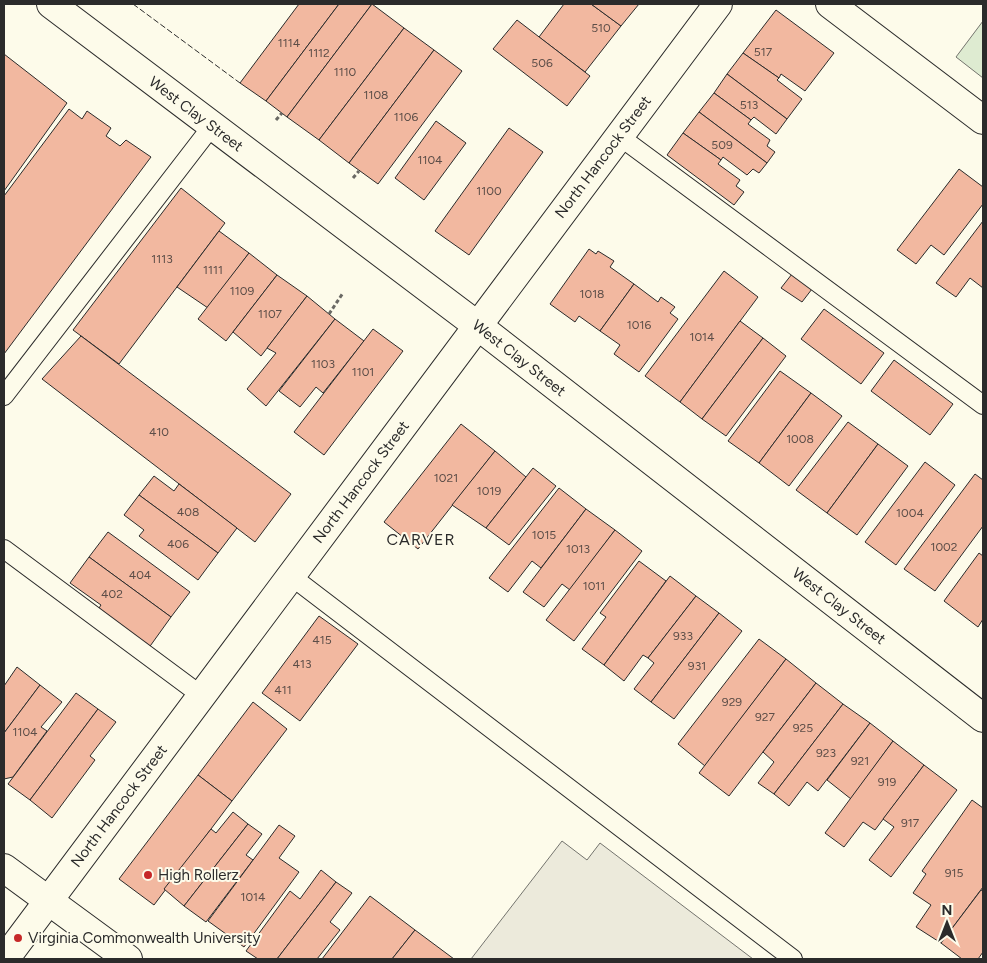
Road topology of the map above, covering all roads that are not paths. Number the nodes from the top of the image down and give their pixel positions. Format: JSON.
{"nodes":[{"id":1,"x":51,"y":4,"type":"edge"},
{"id":2,"x":718,"y":4,"type":"edge"},
{"id":3,"x":830,"y":4,"type":"edge"},
{"id":4,"x":983,"y":120,"type":"edge"},
{"id":5,"x":212,"y":126,"type":"junction"},
{"id":6,"x":619,"y":136,"type":"junction"},
{"id":7,"x":478,"y":326,"type":"junction"},
{"id":8,"x":4,"y":396,"type":"edge"},
{"id":9,"x":983,"y":405,"type":"edge"},
{"id":10,"x":4,"y":549,"type":"edge"},
{"id":11,"x":291,"y":576,"type":"junction"},
{"id":12,"x":202,"y":696,"type":"junction"},
{"id":13,"x":983,"y":718,"type":"edge"},
{"id":14,"x":4,"y":868,"type":"edge"},
{"id":15,"x":49,"y":901,"type":"junction"},
{"id":16,"x":5,"y":959,"type":"edge"},
{"id":17,"x":128,"y":959,"type":"edge"},
{"id":18,"x":793,"y":959,"type":"edge"}],
"edges":[{"from":1,"to":5,"type":"street","name":"West Clay Street"},
{"from":2,"to":6,"type":"street","name":"North Hancock Street"},
{"from":3,"to":4,"type":"street"},
{"from":5,"to":7,"type":"street","name":"West Clay Street"},
{"from":5,"to":8,"type":"lane"},
{"from":6,"to":7,"type":"street","name":"North Hancock Street"},
{"from":6,"to":9,"type":"lane"},
{"from":7,"to":11,"type":"street","name":"North Hancock Street"},
{"from":7,"to":13,"type":"street","name":"West Clay Street"},
{"from":10,"to":12,"type":"lane"},
{"from":11,"to":12,"type":"street","name":"North Hancock Street"},
{"from":11,"to":18,"type":"lane"},
{"from":12,"to":15,"type":"street","name":"North Hancock Street"},
{"from":14,"to":15,"type":"street"},
{"from":15,"to":16,"type":"street","name":"North Hancock Street"},
{"from":15,"to":17,"type":"street"}]}
